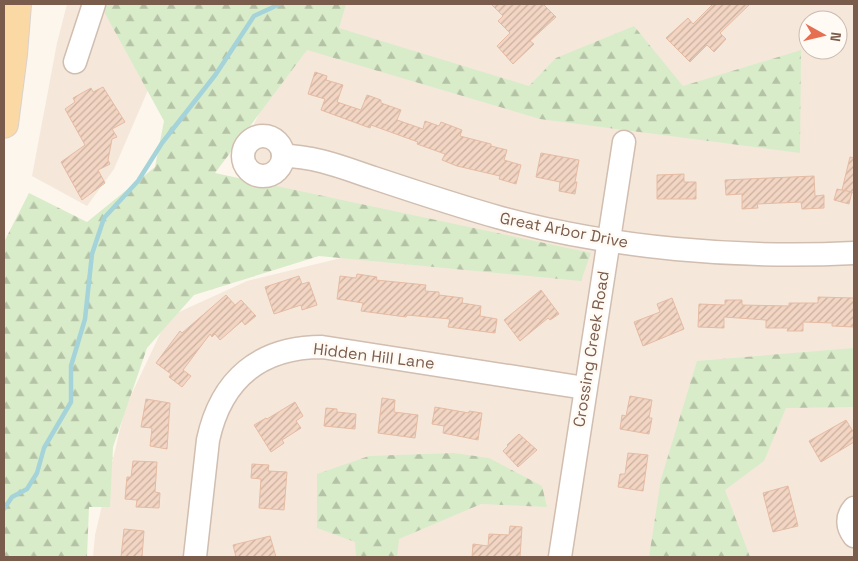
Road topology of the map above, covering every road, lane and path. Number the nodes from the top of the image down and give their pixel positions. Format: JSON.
{"nodes":[{"id":1,"x":17,"y":4,"type":"edge"},
{"id":2,"x":94,"y":4,"type":"edge"},
{"id":3,"x":75,"y":62,"type":"dead end"},
{"id":4,"x":4,"y":124,"type":"edge"},
{"id":5,"x":624,"y":142,"type":"dead end"},
{"id":6,"x":283,"y":156,"type":"dead end"},
{"id":7,"x":608,"y":240,"type":"junction"},
{"id":8,"x":854,"y":254,"type":"edge"},
{"id":9,"x":585,"y":388,"type":"junction"},
{"id":10,"x":854,"y":508,"type":"edge"},
{"id":11,"x":854,"y":536,"type":"edge"},
{"id":12,"x":196,"y":557,"type":"edge"},
{"id":13,"x":560,"y":557,"type":"edge"}],
"edges":[{"from":1,"to":4,"type":"main road"},
{"from":2,"to":3,"type":"street"},
{"from":5,"to":7,"type":"street","name":"Crossing Creek Road"},
{"from":6,"to":7,"type":"street","name":"Great Arbor Drive"},
{"from":7,"to":8,"type":"street","name":"Great Arbor Drive"},
{"from":7,"to":9,"type":"street","name":"Crossing Creek Road"},
{"from":9,"to":12,"type":"street","name":"Hidden Hill Lane"},
{"from":9,"to":13,"type":"street","name":"Crossing Creek Road"},
{"from":10,"to":11,"type":"street"}]}
